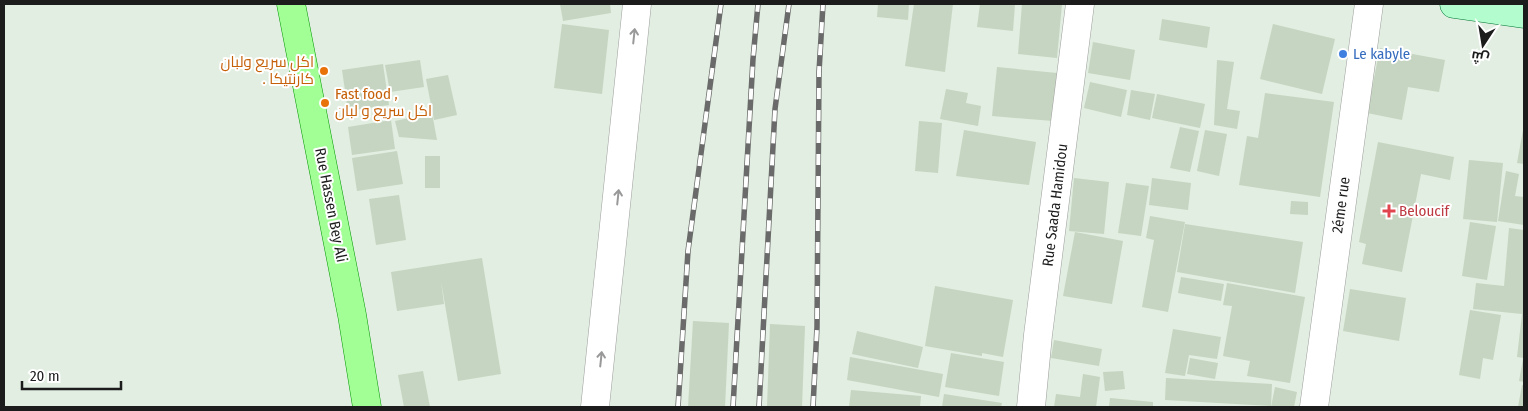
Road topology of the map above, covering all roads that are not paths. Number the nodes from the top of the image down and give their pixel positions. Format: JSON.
{"nodes":[{"id":1,"x":292,"y":4,"type":"edge"},
{"id":2,"x":637,"y":4,"type":"edge"},
{"id":3,"x":1080,"y":4,"type":"edge"},
{"id":4,"x":1369,"y":4,"type":"edge"},
{"id":5,"x":1454,"y":4,"type":"edge"},
{"id":6,"x":1524,"y":14,"type":"edge"},
{"id":7,"x":367,"y":407,"type":"edge"},
{"id":8,"x":595,"y":407,"type":"edge"},
{"id":9,"x":1031,"y":407,"type":"edge"},
{"id":10,"x":1314,"y":407,"type":"edge"}],
"edges":[{"from":1,"to":7,"type":"main road","name":"Rue Hassen Bey Ali"},
{"from":8,"to":2,"type":"street","one_way":true},
{"from":3,"to":9,"type":"street","name":"Rue Saada Hamidou"},
{"from":4,"to":10,"type":"street","name":"2éme rue"},
{"from":5,"to":6,"type":"street"}]}
